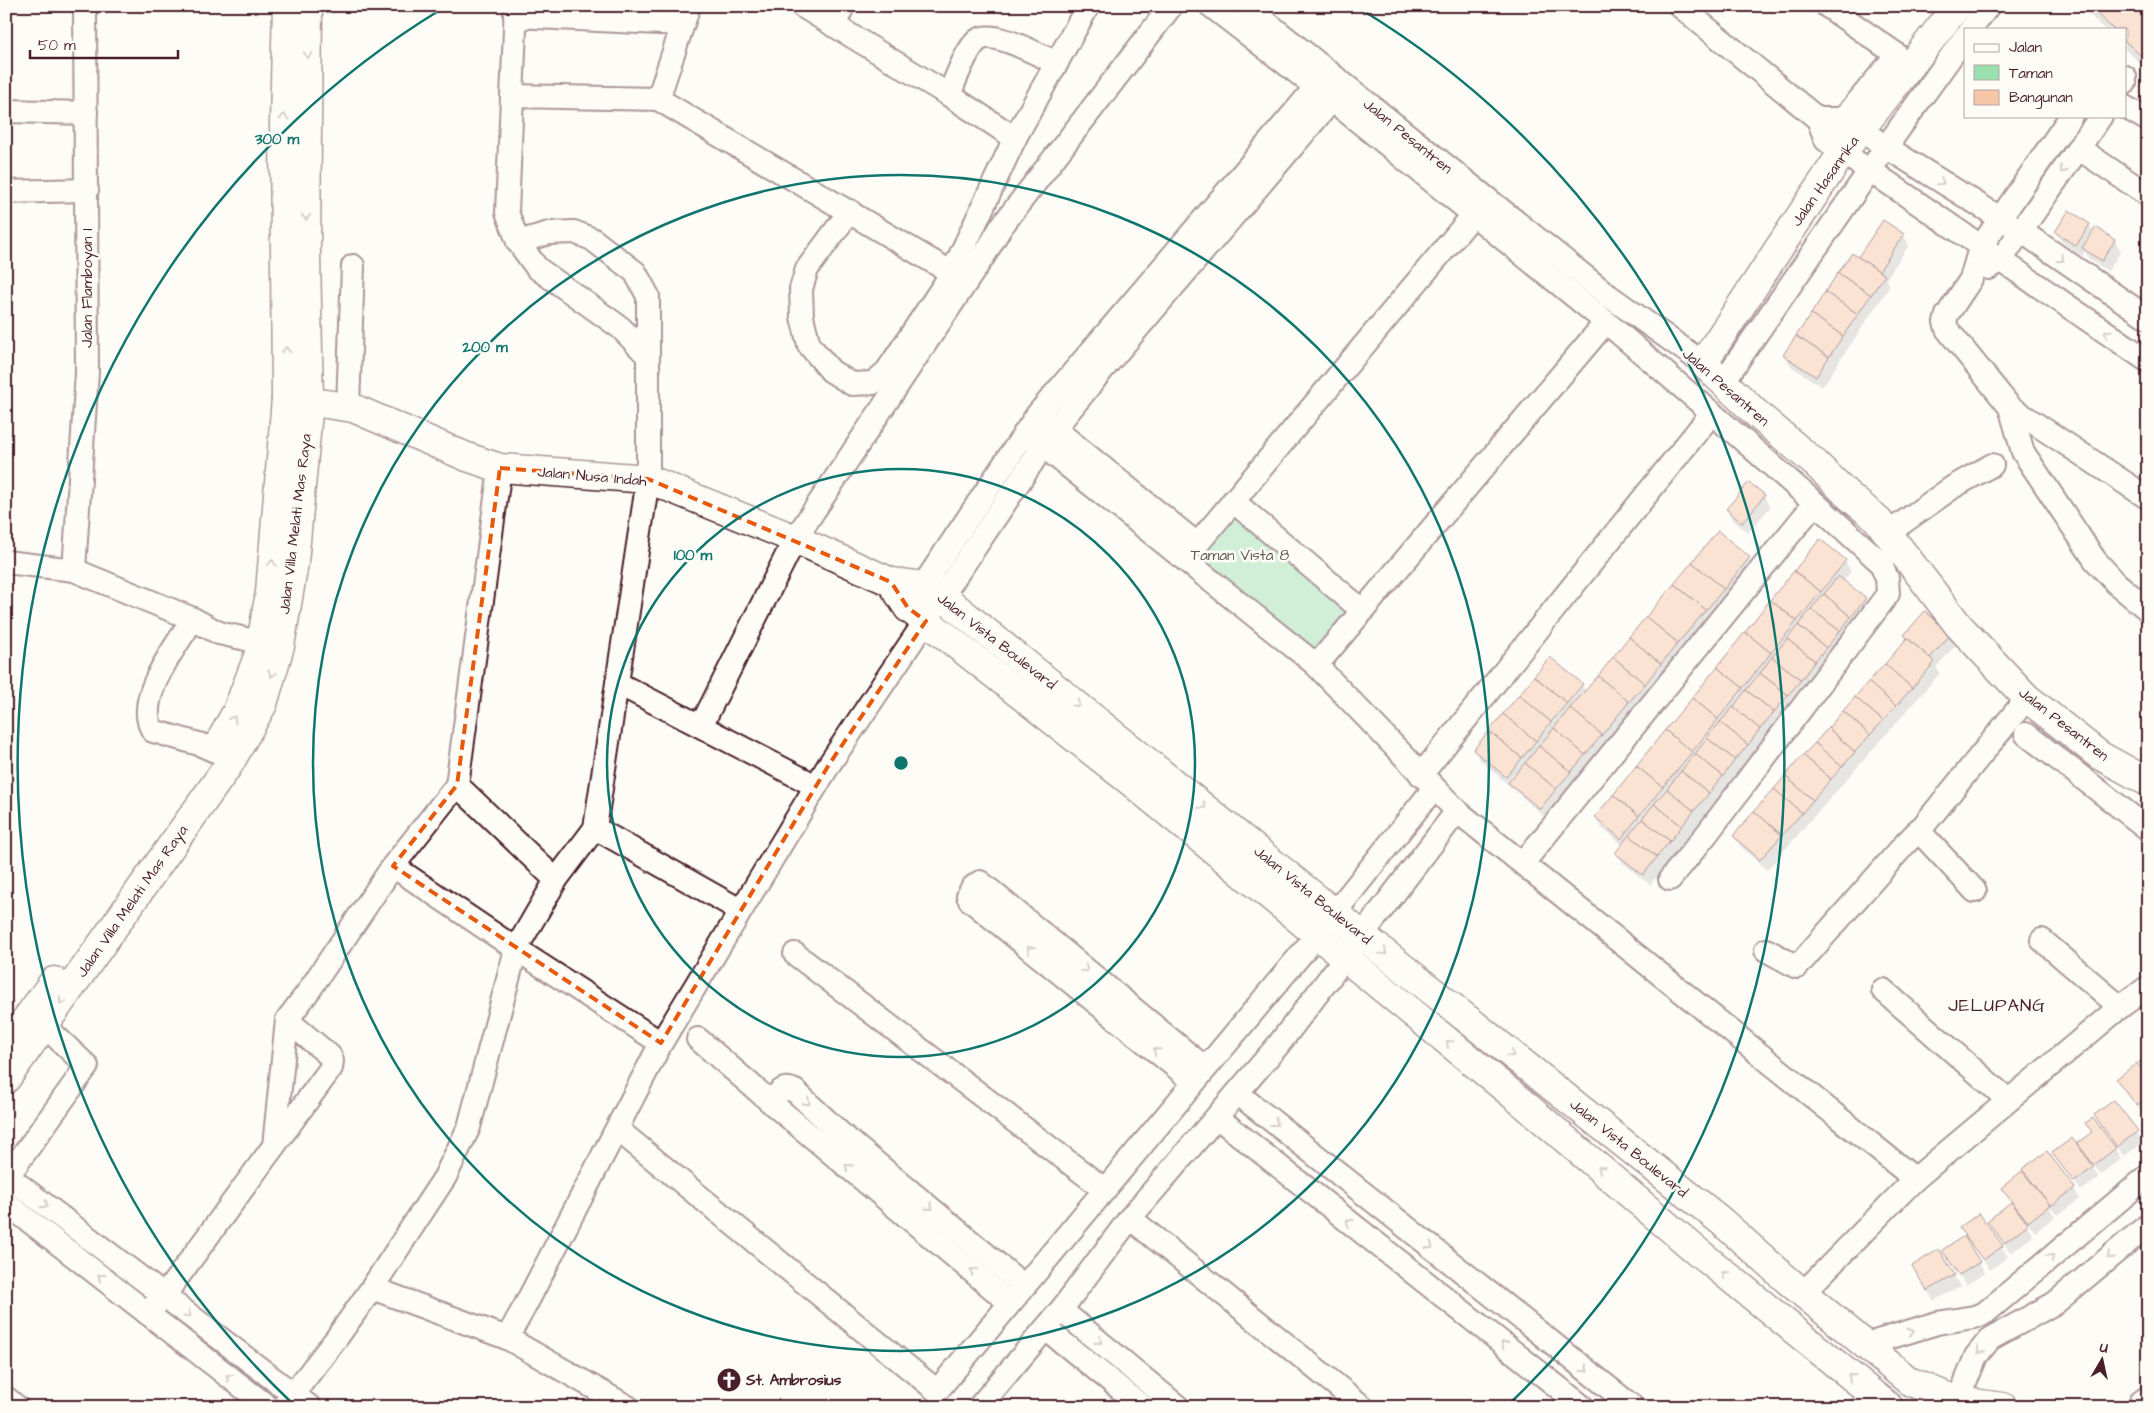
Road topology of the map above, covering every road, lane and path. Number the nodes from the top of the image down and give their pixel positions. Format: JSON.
{"nodes":[{"id":1,"x":85,"y":6,"type":"edge"},
{"id":2,"x":287,"y":6,"type":"edge"},
{"id":3,"x":308,"y":6,"type":"edge"},
{"id":4,"x":802,"y":6,"type":"edge"},
{"id":5,"x":1088,"y":6,"type":"edge"},
{"id":6,"x":1171,"y":6,"type":"edge"},
{"id":7,"x":1211,"y":6,"type":"edge"},
{"id":8,"x":1246,"y":6,"type":"edge"},
{"id":9,"x":1680,"y":6,"type":"edge"},
{"id":10,"x":1827,"y":6,"type":"edge"},
{"id":11,"x":1957,"y":6,"type":"edge"},
{"id":12,"x":1988,"y":6,"type":"edge"},
{"id":13,"x":515,"y":11,"type":"edge"},
{"id":14,"x":685,"y":15,"type":"edge"},
{"id":15,"x":839,"y":16,"type":"edge"},
{"id":16,"x":1972,"y":28,"type":"edge"},
{"id":17,"x":1964,"y":38,"type":"edge"},
{"id":18,"x":1057,"y":63,"type":"junction"},
{"id":19,"x":1324,"y":94,"type":"junction"},
{"id":20,"x":949,"y":95,"type":"junction"},
{"id":21,"x":512,"y":96,"type":"junction"},
{"id":22,"x":658,"y":99,"type":"junction"},
{"id":23,"x":2126,"y":108,"type":"edge"},
{"id":24,"x":6,"y":111,"type":"edge"},
{"id":25,"x":86,"y":113,"type":"junction"},
{"id":26,"x":2070,"y":118,"type":"edge"},
{"id":27,"x":2100,"y":118,"type":"edge"},
{"id":28,"x":2148,"y":120,"type":"edge"},
{"id":29,"x":1853,"y":125,"type":"junction"},
{"id":30,"x":1829,"y":137,"type":"junction"},
{"id":31,"x":1015,"y":138,"type":"junction"},
{"id":32,"x":1886,"y":147,"type":"junction"},
{"id":33,"x":2078,"y":148,"type":"junction"},
{"id":34,"x":1871,"y":171,"type":"junction"},
{"id":35,"x":87,"y":190,"type":"junction"},
{"id":36,"x":6,"y":192,"type":"edge"},
{"id":37,"x":2148,"y":195,"type":"edge"},
{"id":38,"x":850,"y":212,"type":"junction"},
{"id":39,"x":1473,"y":215,"type":"junction"},
{"id":40,"x":2000,"y":218,"type":"junction"},
{"id":41,"x":2021,"y":231,"type":"junction"},
{"id":42,"x":518,"y":242,"type":"junction"},
{"id":43,"x":1980,"y":248,"type":"junction"},
{"id":44,"x":2000,"y":261,"type":"junction"},
{"id":45,"x":353,"y":266,"type":"dead end"},
{"id":46,"x":952,"y":273,"type":"junction"},
{"id":47,"x":1971,"y":279,"type":"junction"},
{"id":48,"x":2148,"y":318,"type":"edge"},
{"id":49,"x":1606,"y":322,"type":"junction"},
{"id":50,"x":648,"y":356,"type":"junction"},
{"id":51,"x":2148,"y":361,"type":"edge"},
{"id":52,"x":1703,"y":364,"type":"junction"},
{"id":53,"x":1730,"y":372,"type":"dead end"},
{"id":54,"x":297,"y":400,"type":"junction"},
{"id":55,"x":348,"y":407,"type":"junction"},
{"id":56,"x":2010,"y":408,"type":"junction"},
{"id":57,"x":1712,"y":413,"type":"junction"},
{"id":58,"x":1037,"y":415,"type":"junction"},
{"id":59,"x":1056,"y":427,"type":"junction"},
{"id":60,"x":1024,"y":434,"type":"junction"},
{"id":61,"x":1043,"y":446,"type":"junction"},
{"id":62,"x":1992,"y":465,"type":"dead end"},
{"id":63,"x":500,"y":468,"type":"junction"},
{"id":64,"x":648,"y":479,"type":"junction"},
{"id":65,"x":2148,"y":498,"type":"edge"},
{"id":66,"x":1233,"y":500,"type":"junction"},
{"id":67,"x":1815,"y":503,"type":"junction"},
{"id":68,"x":1888,"y":533,"type":"junction"},
{"id":69,"x":795,"y":539,"type":"junction"},
{"id":70,"x":6,"y":562,"type":"edge"},
{"id":71,"x":74,"y":570,"type":"junction"},
{"id":72,"x":891,"y":582,"type":"junction"},
{"id":73,"x":934,"y":591,"type":"junction"},
{"id":74,"x":2148,"y":610,"type":"edge"},
{"id":75,"x":1362,"y":611,"type":"junction"},
{"id":76,"x":917,"y":615,"type":"junction"},
{"id":77,"x":193,"y":619,"type":"junction"},
{"id":78,"x":270,"y":644,"type":"junction"},
{"id":79,"x":1315,"y":664,"type":"junction"},
{"id":80,"x":617,"y":683,"type":"junction"},
{"id":81,"x":2027,"y":698,"type":"junction"},
{"id":82,"x":701,"y":726,"type":"junction"},
{"id":83,"x":2026,"y":734,"type":"dead end"},
{"id":84,"x":214,"y":751,"type":"junction"},
{"id":85,"x":1428,"y":782,"type":"junction"},
{"id":86,"x":2148,"y":782,"type":"edge"},
{"id":87,"x":457,"y":785,"type":"junction"},
{"id":88,"x":816,"y":786,"type":"junction"},
{"id":89,"x":1457,"y":811,"type":"junction"},
{"id":90,"x":595,"y":828,"type":"junction"},
{"id":91,"x":2148,"y":829,"type":"edge"},
{"id":92,"x":1918,"y":830,"type":"junction"},
{"id":93,"x":1523,"y":863,"type":"junction"},
{"id":94,"x":393,"y":866,"type":"junction"},
{"id":95,"x":1670,"y":879,"type":"dead end"},
{"id":96,"x":556,"y":880,"type":"junction"},
{"id":97,"x":1975,"y":891,"type":"dead end"},
{"id":98,"x":740,"y":910,"type":"junction"},
{"id":99,"x":1334,"y":913,"type":"junction"},
{"id":100,"x":1317,"y":935,"type":"junction"},
{"id":101,"x":1363,"y":936,"type":"junction"},
{"id":102,"x":2042,"y":940,"type":"dead end"},
{"id":103,"x":516,"y":949,"type":"junction"},
{"id":104,"x":1766,"y":950,"type":"dead end"},
{"id":105,"x":795,"y":954,"type":"dead end"},
{"id":106,"x":1346,"y":958,"type":"junction"},
{"id":107,"x":2148,"y":987,"type":"edge"},
{"id":108,"x":1883,"y":990,"type":"dead end"},
{"id":109,"x":2120,"y":1007,"type":"junction"},
{"id":110,"x":38,"y":1019,"type":"junction"},
{"id":111,"x":287,"y":1020,"type":"junction"},
{"id":112,"x":698,"y":1039,"type":"dead end"},
{"id":113,"x":661,"y":1043,"type":"junction"},
{"id":114,"x":6,"y":1047,"type":"edge"},
{"id":115,"x":1199,"y":1075,"type":"junction"},
{"id":116,"x":6,"y":1079,"type":"edge"},
{"id":117,"x":1237,"y":1093,"type":"junction"},
{"id":118,"x":2008,"y":1100,"type":"junction"},
{"id":119,"x":1218,"y":1118,"type":"junction"},
{"id":120,"x":617,"y":1129,"type":"junction"},
{"id":121,"x":274,"y":1146,"type":"junction"},
{"id":122,"x":7,"y":1176,"type":"edge"},
{"id":123,"x":2148,"y":1176,"type":"edge"},
{"id":124,"x":1915,"y":1179,"type":"junction"},
{"id":125,"x":1104,"y":1189,"type":"junction"},
{"id":126,"x":6,"y":1203,"type":"edge"},
{"id":127,"x":1130,"y":1218,"type":"junction"},
{"id":128,"x":1400,"y":1222,"type":"junction"},
{"id":129,"x":2148,"y":1225,"type":"edge"},
{"id":130,"x":1380,"y":1246,"type":"junction"},
{"id":131,"x":372,"y":1288,"type":"junction"},
{"id":132,"x":1804,"y":1292,"type":"junction"},
{"id":133,"x":1017,"y":1294,"type":"junction"},
{"id":134,"x":164,"y":1296,"type":"junction"},
{"id":135,"x":1061,"y":1310,"type":"junction"},
{"id":136,"x":147,"y":1313,"type":"junction"},
{"id":137,"x":1046,"y":1329,"type":"junction"},
{"id":138,"x":507,"y":1338,"type":"junction"},
{"id":139,"x":1865,"y":1345,"type":"junction"},
{"id":140,"x":1556,"y":1346,"type":"junction"},
{"id":141,"x":1536,"y":1369,"type":"junction"},
{"id":142,"x":1909,"y":1381,"type":"junction"},
{"id":143,"x":6,"y":1398,"type":"edge"},
{"id":144,"x":295,"y":1402,"type":"edge"},
{"id":145,"x":1876,"y":1404,"type":"edge"},
{"id":146,"x":1958,"y":1404,"type":"edge"},
{"id":147,"x":17,"y":1407,"type":"edge"},
{"id":148,"x":268,"y":1407,"type":"edge"},
{"id":149,"x":628,"y":1407,"type":"edge"},
{"id":150,"x":979,"y":1407,"type":"edge"},
{"id":151,"x":1143,"y":1407,"type":"edge"},
{"id":152,"x":1178,"y":1407,"type":"edge"},
{"id":153,"x":1363,"y":1407,"type":"edge"},
{"id":154,"x":1583,"y":1407,"type":"edge"},
{"id":155,"x":1633,"y":1407,"type":"edge"},
{"id":156,"x":2003,"y":1407,"type":"edge"}],
"edges":[{"from":1,"to":25,"type":"street","name":"Jalan Flamboyan I"},
{"from":54,"to":2,"type":"street","name":"Jalan Villa Melati Mas Raya","one_way":true},
{"from":3,"to":54,"type":"street","name":"Jalan Villa Melati Mas Raya","one_way":true},
{"from":4,"to":15,"type":"street"},
{"from":5,"to":18,"type":"street"},
{"from":6,"to":69,"type":"street"},
{"from":7,"to":19,"type":"street"},
{"from":8,"to":52,"type":"street","name":"Jalan Pesantren"},
{"from":9,"to":30,"type":"street"},
{"from":10,"to":29,"type":"street"},
{"from":11,"to":29,"type":"street","name":"Jalan Hasanrika"},
{"from":12,"to":16,"type":"street"},
{"from":13,"to":14,"type":"street"},
{"from":13,"to":21,"type":"street"},
{"from":14,"to":22,"type":"street"},
{"from":15,"to":20,"type":"street"},
{"from":17,"to":32,"type":"street"},
{"from":18,"to":20,"type":"street"},
{"from":18,"to":31,"type":"street"},
{"from":19,"to":39,"type":"street"},
{"from":19,"to":58,"type":"street"},
{"from":19,"to":59,"type":"street"},
{"from":20,"to":31,"type":"street"},
{"from":21,"to":22,"type":"street"},
{"from":21,"to":42,"type":"street"},
{"from":22,"to":38,"type":"street"},
{"from":23,"to":28,"type":"street"},
{"from":24,"to":25,"type":"street"},
{"from":25,"to":35,"type":"street","name":"Jalan Flamboyan I"},
{"from":26,"to":40,"type":"street"},
{"from":27,"to":33,"type":"street"},
{"from":29,"to":30,"type":"street","name":"Jalan Hasanrika"},
{"from":29,"to":30,"type":"street"},
{"from":29,"to":32,"type":"street"},
{"from":30,"to":34,"type":"street"},
{"from":30,"to":52,"type":"street","name":"Jalan Hasanrika"},
{"from":31,"to":46,"type":"street"},
{"from":32,"to":34,"type":"street"},
{"from":32,"to":40,"type":"street","one_way":true},
{"from":33,"to":37,"type":"street"},
{"from":33,"to":41,"type":"street","one_way":true},
{"from":34,"to":43,"type":"street"},
{"from":34,"to":53,"type":"street"},
{"from":35,"to":36,"type":"street"},
{"from":35,"to":71,"type":"street","name":"Jalan Flamboyan I"},
{"from":38,"to":46,"type":"street"},
{"from":38,"to":46,"type":"street"},
{"from":39,"to":49,"type":"street"},
{"from":39,"to":66,"type":"street"},
{"from":40,"to":41,"type":"street"},
{"from":40,"to":43,"type":"street"},
{"from":41,"to":44,"type":"street"},
{"from":41,"to":48,"type":"street","one_way":true},
{"from":42,"to":50,"type":"street"},
{"from":42,"to":50,"type":"street"},
{"from":43,"to":44,"type":"street"},
{"from":43,"to":47,"type":"street"},
{"from":44,"to":47,"type":"street"},
{"from":51,"to":44,"type":"street","one_way":true},
{"from":45,"to":55,"type":"street"},
{"from":47,"to":56,"type":"street"},
{"from":49,"to":57,"type":"street"},
{"from":49,"to":75,"type":"street"},
{"from":50,"to":64,"type":"street"},
{"from":52,"to":68,"type":"street","name":"Jalan Pesantren"},
{"from":54,"to":55,"type":"street","name":"Jalan Nusa Indah"},
{"from":54,"to":78,"type":"street","name":"Jalan Villa Melati Mas Raya"},
{"from":55,"to":63,"type":"street","name":"Jalan Nusa Indah"},
{"from":56,"to":65,"type":"street"},
{"from":56,"to":74,"type":"street"},
{"from":57,"to":67,"type":"street"},
{"from":57,"to":85,"type":"street"},
{"from":58,"to":59,"type":"street"},
{"from":58,"to":60,"type":"street"},
{"from":59,"to":61,"type":"street"},
{"from":59,"to":66,"type":"street"},
{"from":60,"to":61,"type":"street"},
{"from":60,"to":73,"type":"street"},
{"from":61,"to":73,"type":"street"},
{"from":61,"to":79,"type":"street"},
{"from":62,"to":68,"type":"street"},
{"from":63,"to":64,"type":"street","name":"Jalan Nusa Indah"},
{"from":63,"to":87,"type":"street"},
{"from":64,"to":69,"type":"street","name":"Jalan Nusa Indah"},
{"from":64,"to":80,"type":"street"},
{"from":66,"to":75,"type":"street"},
{"from":67,"to":93,"type":"street"},
{"from":67,"to":95,"type":"street"},
{"from":68,"to":81,"type":"street","name":"Jalan Pesantren"},
{"from":69,"to":72,"type":"street","name":"Jalan Nusa Indah"},
{"from":69,"to":82,"type":"street"},
{"from":70,"to":71,"type":"street"},
{"from":71,"to":77,"type":"street"},
{"from":72,"to":73,"type":"street","name":"Jalan Vista Boulevard"},
{"from":72,"to":76,"type":"street","name":"Jalan Vista Boulevard"},
{"from":73,"to":76,"type":"street"},
{"from":73,"to":99,"type":"street","name":"Jalan Vista Boulevard","one_way":true},
{"from":75,"to":79,"type":"street"},
{"from":76,"to":88,"type":"street"},
{"from":76,"to":100,"type":"street","name":"Jalan Vista Boulevard"},
{"from":77,"to":78,"type":"street"},
{"from":77,"to":84,"type":"street"},
{"from":84,"to":78,"type":"street","name":"Jalan Villa Melati Mas Raya","one_way":true},
{"from":78,"to":110,"type":"street","name":"Jalan Villa Melati Mas Raya","one_way":true},
{"from":79,"to":85,"type":"street"},
{"from":80,"to":82,"type":"street"},
{"from":80,"to":90,"type":"street"},
{"from":81,"to":86,"type":"street","name":"Jalan Pesantren"},
{"from":81,"to":92,"type":"street"},
{"from":82,"to":88,"type":"street"},
{"from":83,"to":91,"type":"street"},
{"from":84,"to":110,"type":"street","name":"Jalan Villa Melati Mas Raya"},
{"from":85,"to":89,"type":"street"},
{"from":85,"to":99,"type":"street"},
{"from":87,"to":94,"type":"street"},
{"from":87,"to":96,"type":"street"},
{"from":88,"to":98,"type":"street"},
{"from":89,"to":93,"type":"street"},
{"from":89,"to":101,"type":"street"},
{"from":90,"to":96,"type":"street"},
{"from":90,"to":98,"type":"street"},
{"from":92,"to":97,"type":"street"},
{"from":92,"to":104,"type":"street"},
{"from":93,"to":124,"type":"street"},
{"from":94,"to":103,"type":"street"},
{"from":94,"to":111,"type":"street"},
{"from":96,"to":103,"type":"street"},
{"from":98,"to":113,"type":"street"},
{"from":99,"to":100,"type":"street"},
{"from":99,"to":101,"type":"street","name":"Jalan Vista Boulevard"},
{"from":100,"to":106,"type":"street","name":"Jalan Vista Boulevard"},
{"from":100,"to":115,"type":"street"},
{"from":101,"to":106,"type":"street"},
{"from":101,"to":132,"type":"street","name":"Jalan Vista Boulevard","one_way":true},
{"from":102,"to":109,"type":"street"},
{"from":103,"to":113,"type":"street"},
{"from":103,"to":131,"type":"street"},
{"from":105,"to":125,"type":"street"},
{"from":106,"to":117,"type":"street"},
{"from":145,"to":106,"type":"street","name":"Jalan Vista Boulevard","one_way":true},
{"from":107,"to":109,"type":"street"},
{"from":108,"to":118,"type":"street"},
{"from":109,"to":118,"type":"street"},
{"from":110,"to":114,"type":"street","name":"Jalan Villa Melati Mas Raya"},
{"from":110,"to":116,"type":"street","name":"Jalan Villa Melati Mas Raya"},
{"from":110,"to":122,"type":"street"},
{"from":111,"to":121,"type":"street"},
{"from":111,"to":121,"type":"street"},
{"from":112,"to":133,"type":"street"},
{"from":113,"to":120,"type":"street"},
{"from":115,"to":115,"type":"street","one_way":true},
{"from":115,"to":125,"type":"street"},
{"from":117,"to":119,"type":"street"},
{"from":117,"to":128,"type":"street","one_way":true},
{"from":118,"to":124,"type":"street"},
{"from":119,"to":127,"type":"street"},
{"from":130,"to":119,"type":"street","one_way":true},
{"from":120,"to":133,"type":"street"},
{"from":120,"to":138,"type":"street"},
{"from":121,"to":134,"type":"street"},
{"from":122,"to":134,"type":"street","one_way":true},
{"from":139,"to":123,"type":"street","one_way":true},
{"from":124,"to":132,"type":"street"},
{"from":125,"to":133,"type":"street"},
{"from":136,"to":126,"type":"street","one_way":true},
{"from":127,"to":135,"type":"street"},
{"from":127,"to":153,"type":"street"},
{"from":128,"to":130,"type":"street"},
{"from":128,"to":140,"type":"street","one_way":true},
{"from":129,"to":146,"type":"street","one_way":true},
{"from":141,"to":130,"type":"street","one_way":true},
{"from":131,"to":138,"type":"street"},
{"from":131,"to":144,"type":"street"},
{"from":132,"to":139,"type":"street","name":"Jalan Vista Boulevard"},
{"from":134,"to":136,"type":"street"},
{"from":134,"to":144,"type":"street","one_way":true},
{"from":135,"to":137,"type":"street"},
{"from":135,"to":152,"type":"street","one_way":true},
{"from":148,"to":136,"type":"street","one_way":true},
{"from":137,"to":150,"type":"street"},
{"from":137,"to":151,"type":"street"},
{"from":138,"to":149,"type":"street"},
{"from":139,"to":142,"type":"street","name":"Jalan Vista Boulevard"},
{"from":140,"to":141,"type":"street"},
{"from":140,"to":155,"type":"street","one_way":true},
{"from":141,"to":154,"type":"street"},
{"from":142,"to":145,"type":"street"},
{"from":142,"to":146,"type":"street","name":"Jalan Vista Boulevard"},
{"from":143,"to":147,"type":"street"},
{"from":146,"to":156,"type":"street","name":"Jalan Vista Boulevard"}]}
